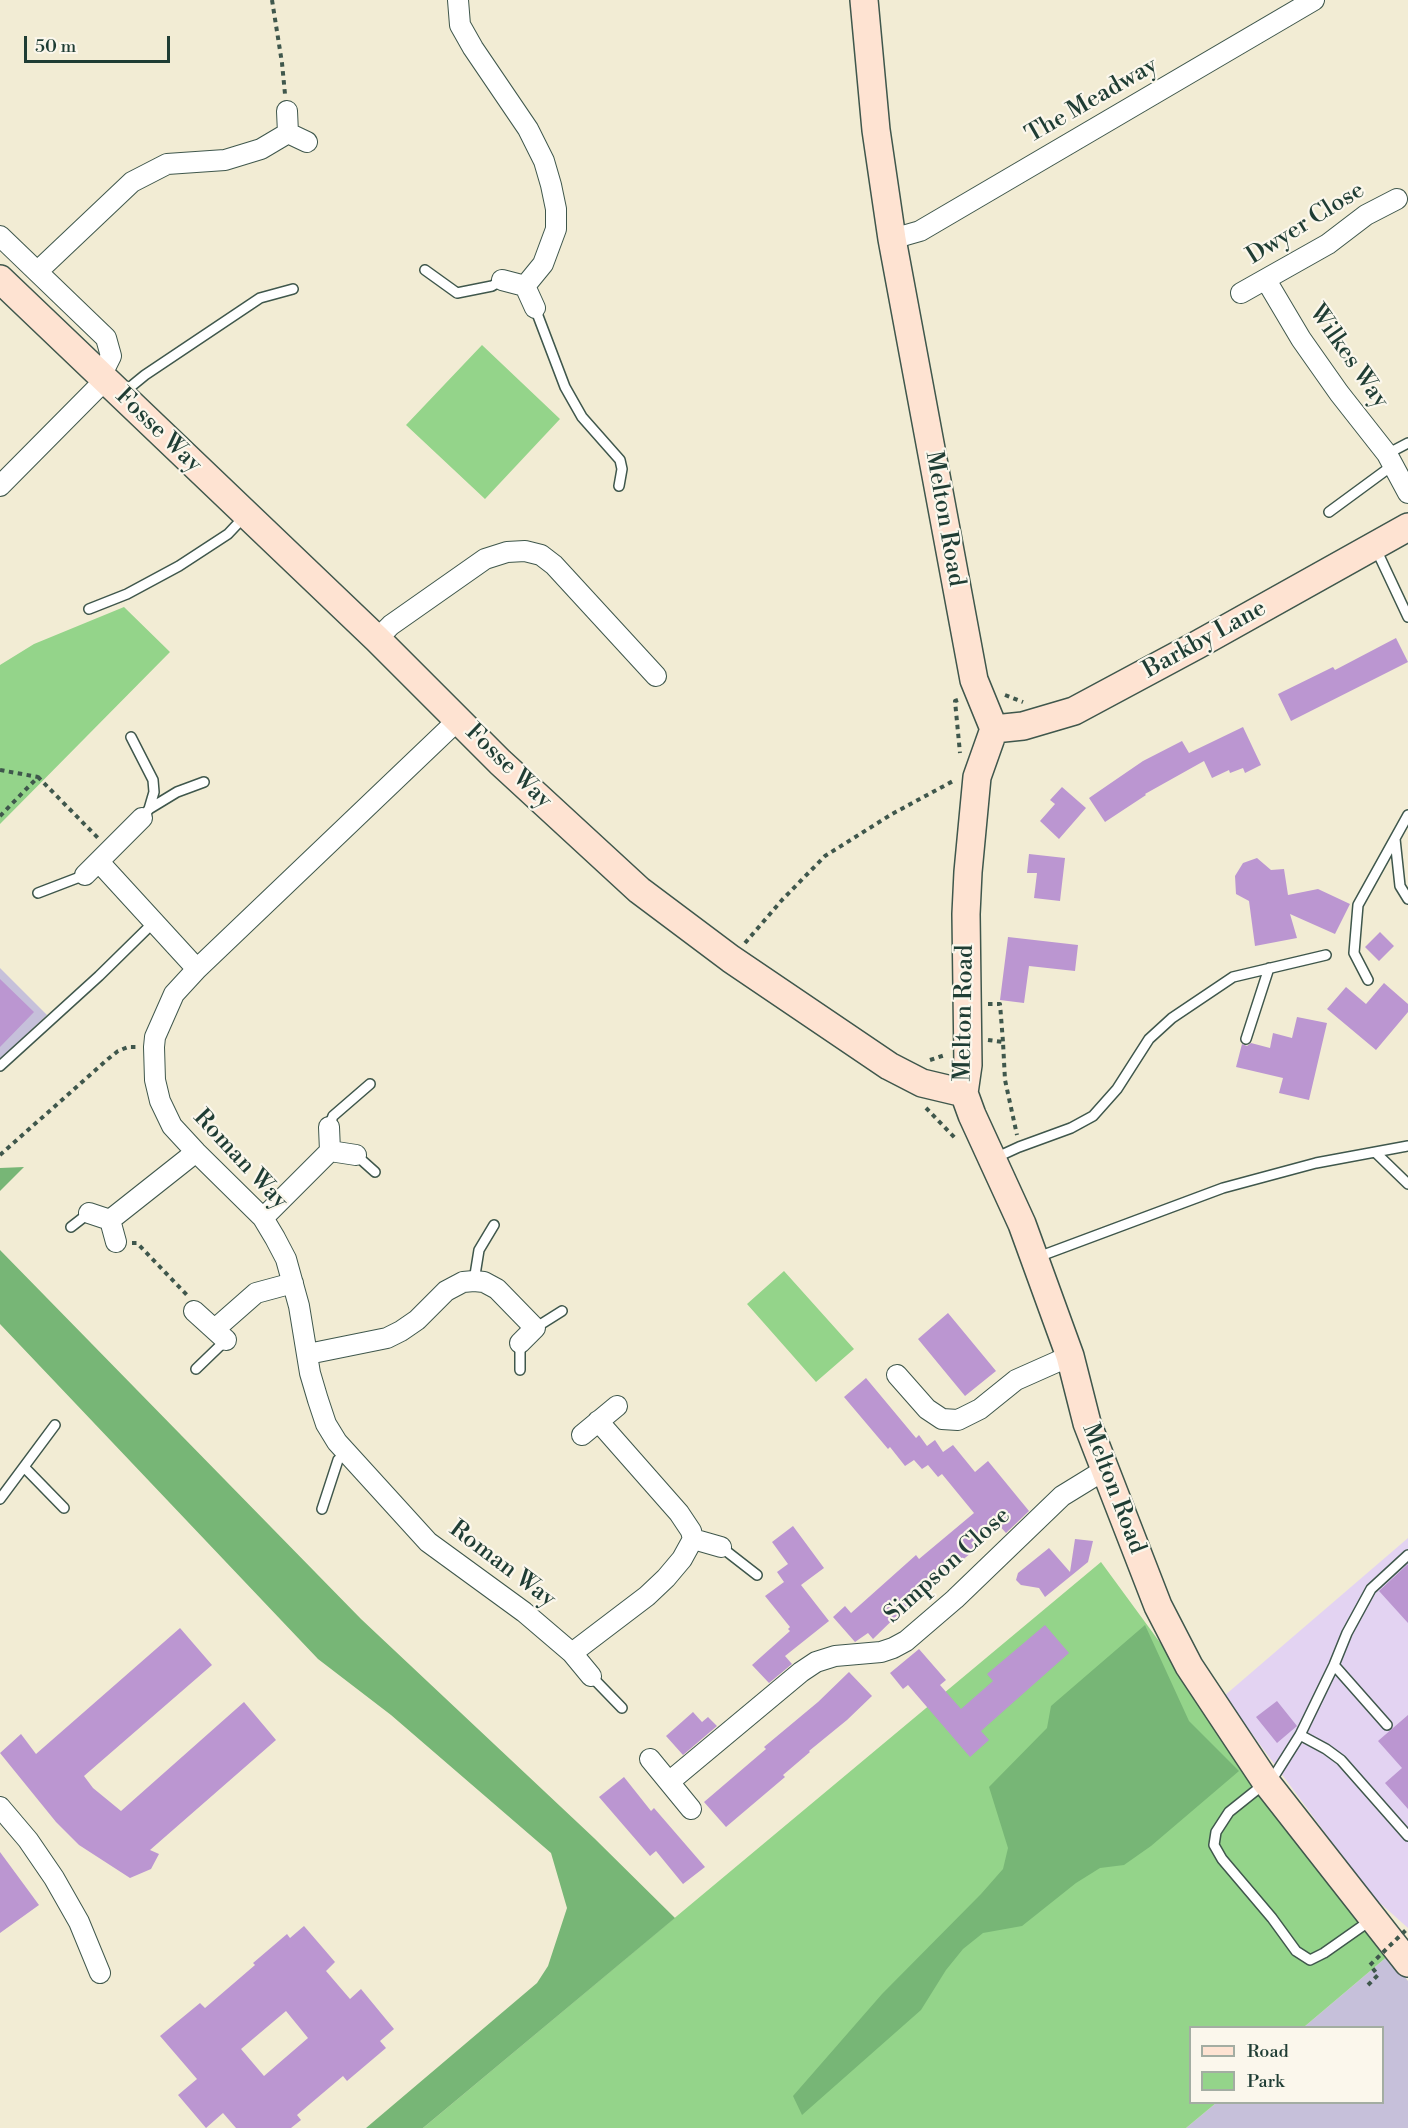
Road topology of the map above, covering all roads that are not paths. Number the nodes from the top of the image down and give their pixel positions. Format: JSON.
{"nodes":[{"id":1,"x":458,"y":0,"type":"edge"},
{"id":2,"x":864,"y":0,"type":"edge"},
{"id":3,"x":1314,"y":0,"type":"edge"},
{"id":4,"x":287,"y":111,"type":"road end"},
{"id":5,"x":288,"y":133,"type":"junction"},
{"id":6,"x":306,"y":142,"type":"dead end"},
{"id":7,"x":1397,"y":199,"type":"dead end"},
{"id":8,"x":0,"y":236,"type":"edge"},
{"id":9,"x":892,"y":239,"type":"junction"},
{"id":10,"x":425,"y":270,"type":"dead end"},
{"id":11,"x":39,"y":271,"type":"junction"},
{"id":12,"x":0,"y":279,"type":"edge"},
{"id":13,"x":502,"y":280,"type":"joint"},
{"id":14,"x":1266,"y":280,"type":"junction"},
{"id":15,"x":525,"y":286,"type":"junction"},
{"id":16,"x":293,"y":289,"type":"dead end"},
{"id":17,"x":1241,"y":292,"type":"dead end"},
{"id":18,"x":535,"y":308,"type":"joint"},
{"id":19,"x":109,"y":384,"type":"junction"},
{"id":20,"x":1408,"y":442,"type":"edge"},
{"id":21,"x":1390,"y":459,"type":"junction"},
{"id":22,"x":0,"y":486,"type":"edge"},
{"id":23,"x":619,"y":486,"type":"dead end"},
{"id":24,"x":1408,"y":493,"type":"edge"},
{"id":25,"x":1329,"y":512,"type":"dead end"},
{"id":26,"x":245,"y":515,"type":"junction"},
{"id":27,"x":1408,"y":527,"type":"edge"},
{"id":28,"x":1374,"y":545,"type":"junction"},
{"id":29,"x":90,"y":609,"type":"dead end"},
{"id":30,"x":1408,"y":617,"type":"edge"},
{"id":31,"x":377,"y":639,"type":"junction"},
{"id":32,"x":656,"y":676,"type":"dead end"},
{"id":33,"x":459,"y":719,"type":"junction"},
{"id":34,"x":993,"y":729,"type":"junction"},
{"id":35,"x":131,"y":737,"type":"dead end"},
{"id":36,"x":204,"y":782,"type":"dead end"},
{"id":37,"x":145,"y":814,"type":"junction"},
{"id":38,"x":1408,"y":816,"type":"edge"},
{"id":39,"x":1395,"y":839,"type":"junction"},
{"id":40,"x":98,"y":863,"type":"junction"},
{"id":41,"x":38,"y":893,"type":"dead end"},
{"id":42,"x":1408,"y":899,"type":"edge"},
{"id":43,"x":153,"y":923,"type":"junction"},
{"id":44,"x":1326,"y":955,"type":"dead end"},
{"id":45,"x":1269,"y":968,"type":"junction"},
{"id":46,"x":197,"y":969,"type":"junction"},
{"id":47,"x":1368,"y":980,"type":"dead end"},
{"id":48,"x":1245,"y":1039,"type":"dead end"},
{"id":49,"x":0,"y":1066,"type":"edge"},
{"id":50,"x":370,"y":1084,"type":"dead end"},
{"id":51,"x":964,"y":1094,"type":"junction"},
{"id":52,"x":329,"y":1127,"type":"joint"},
{"id":53,"x":1408,"y":1146,"type":"edge"},
{"id":54,"x":330,"y":1151,"type":"junction"},
{"id":55,"x":196,"y":1152,"type":"junction"},
{"id":56,"x":1376,"y":1153,"type":"junction"},
{"id":57,"x":356,"y":1155,"type":"joint"},
{"id":58,"x":992,"y":1159,"type":"junction"},
{"id":59,"x":375,"y":1172,"type":"dead end"},
{"id":60,"x":1408,"y":1184,"type":"edge"},
{"id":61,"x":89,"y":1213,"type":"joint"},
{"id":62,"x":263,"y":1218,"type":"junction"},
{"id":63,"x":110,"y":1220,"type":"junction"},
{"id":64,"x":494,"y":1226,"type":"dead end"},
{"id":65,"x":71,"y":1227,"type":"dead end"},
{"id":66,"x":116,"y":1242,"type":"road end"},
{"id":67,"x":1034,"y":1258,"type":"junction"},
{"id":68,"x":474,"y":1281,"type":"junction"},
{"id":69,"x":292,"y":1282,"type":"junction"},
{"id":70,"x":194,"y":1311,"type":"road end"},
{"id":71,"x":562,"y":1311,"type":"dead end"},
{"id":72,"x":535,"y":1328,"type":"junction"},
{"id":73,"x":220,"y":1335,"type":"junction"},
{"id":74,"x":520,"y":1343,"type":"joint"},
{"id":75,"x":308,"y":1354,"type":"junction"},
{"id":76,"x":1070,"y":1356,"type":"junction"},
{"id":77,"x":196,"y":1369,"type":"dead end"},
{"id":78,"x":520,"y":1370,"type":"dead end"},
{"id":79,"x":897,"y":1375,"type":"dead end"},
{"id":80,"x":617,"y":1406,"type":"dead end"},
{"id":81,"x":598,"y":1422,"type":"junction"},
{"id":82,"x":55,"y":1425,"type":"dead end"},
{"id":83,"x":582,"y":1435,"type":"dead end"},
{"id":84,"x":346,"y":1452,"type":"junction"},
{"id":85,"x":25,"y":1468,"type":"junction"},
{"id":86,"x":1106,"y":1469,"type":"junction"},
{"id":87,"x":0,"y":1499,"type":"edge"},
{"id":88,"x":64,"y":1508,"type":"dead end"},
{"id":89,"x":322,"y":1509,"type":"dead end"},
{"id":90,"x":693,"y":1539,"type":"junction"},
{"id":91,"x":721,"y":1547,"type":"joint"},
{"id":92,"x":1408,"y":1555,"type":"edge"},
{"id":93,"x":757,"y":1575,"type":"dead end"},
{"id":94,"x":572,"y":1653,"type":"junction"},
{"id":95,"x":1334,"y":1665,"type":"junction"},
{"id":96,"x":591,"y":1676,"type":"joint"},
{"id":97,"x":622,"y":1708,"type":"dead end"},
{"id":98,"x":1387,"y":1725,"type":"dead end"},
{"id":99,"x":1300,"y":1735,"type":"junction"},
{"id":100,"x":650,"y":1759,"type":"dead end"},
{"id":101,"x":669,"y":1782,"type":"junction"},
{"id":102,"x":1267,"y":1784,"type":"junction"},
{"id":103,"x":0,"y":1807,"type":"edge"},
{"id":104,"x":691,"y":1809,"type":"dead end"},
{"id":105,"x":1408,"y":1836,"type":"edge"},
{"id":106,"x":1383,"y":1923,"type":"junction"},
{"id":107,"x":1408,"y":1963,"type":"edge"},
{"id":108,"x":100,"y":1972,"type":"dead end"}],
"edges":[{"from":1,"to":15,"type":"street"},
{"from":2,"to":9,"type":"street","name":"Melton Road"},
{"from":3,"to":9,"type":"street","name":"The Meadway"},
{"from":4,"to":5,"type":"street"},
{"from":5,"to":6,"type":"street"},
{"from":5,"to":11,"type":"street"},
{"from":7,"to":14,"type":"street","name":"Dwyer Close"},
{"from":8,"to":11,"type":"street","name":"Fosse Way"},
{"from":9,"to":34,"type":"street","name":"Melton Road"},
{"from":10,"to":13,"type":"lane"},
{"from":11,"to":19,"type":"street","name":"Fosse Way"},
{"from":12,"to":19,"type":"street","name":"Fosse Way"},
{"from":13,"to":15,"type":"street"},
{"from":14,"to":17,"type":"street","name":"Dwyer Close"},
{"from":14,"to":21,"type":"street","name":"Wilkes Way"},
{"from":15,"to":18,"type":"street"},
{"from":16,"to":19,"type":"lane"},
{"from":18,"to":23,"type":"lane"},
{"from":19,"to":22,"type":"street"},
{"from":19,"to":26,"type":"street","name":"Fosse Way"},
{"from":20,"to":21,"type":"lane"},
{"from":21,"to":24,"type":"street","name":"Wilkes Way"},
{"from":21,"to":25,"type":"lane"},
{"from":26,"to":29,"type":"lane"},
{"from":26,"to":31,"type":"street","name":"Fosse Way"},
{"from":27,"to":28,"type":"street","name":"Barkby Lane"},
{"from":28,"to":30,"type":"lane"},
{"from":28,"to":34,"type":"street","name":"Barkby Lane"},
{"from":31,"to":32,"type":"street"},
{"from":31,"to":33,"type":"street","name":"Fosse Way"},
{"from":33,"to":46,"type":"street","name":"Roman Way"},
{"from":33,"to":51,"type":"street","name":"Fosse Way"},
{"from":34,"to":51,"type":"street","name":"Melton Road"},
{"from":35,"to":37,"type":"lane"},
{"from":36,"to":37,"type":"lane"},
{"from":37,"to":40,"type":"street"},
{"from":38,"to":39,"type":"lane"},
{"from":39,"to":42,"type":"lane"},
{"from":39,"to":47,"type":"lane"},
{"from":40,"to":41,"type":"lane"},
{"from":40,"to":43,"type":"street"},
{"from":43,"to":46,"type":"street"},
{"from":43,"to":49,"type":"lane"},
{"from":44,"to":45,"type":"lane"},
{"from":45,"to":48,"type":"lane"},
{"from":45,"to":58,"type":"lane"},
{"from":46,"to":55,"type":"street","name":"Roman Way"},
{"from":50,"to":52,"type":"lane"},
{"from":51,"to":58,"type":"street","name":"Melton Road"},
{"from":52,"to":54,"type":"street"},
{"from":53,"to":56,"type":"lane"},
{"from":54,"to":57,"type":"street"},
{"from":54,"to":62,"type":"street"},
{"from":55,"to":62,"type":"street","name":"Roman Way"},
{"from":55,"to":63,"type":"street"},
{"from":56,"to":60,"type":"lane"},
{"from":56,"to":67,"type":"lane"},
{"from":57,"to":59,"type":"lane"},
{"from":58,"to":67,"type":"street","name":"Melton Road"},
{"from":61,"to":63,"type":"street"},
{"from":61,"to":65,"type":"lane"},
{"from":62,"to":69,"type":"street","name":"Roman Way"},
{"from":63,"to":66,"type":"street"},
{"from":64,"to":68,"type":"lane"},
{"from":67,"to":76,"type":"street","name":"Melton Road"},
{"from":68,"to":72,"type":"street"},
{"from":68,"to":75,"type":"street"},
{"from":69,"to":73,"type":"street"},
{"from":69,"to":75,"type":"street","name":"Roman Way"},
{"from":70,"to":73,"type":"street"},
{"from":71,"to":72,"type":"lane"},
{"from":72,"to":74,"type":"street"},
{"from":73,"to":77,"type":"lane"},
{"from":74,"to":78,"type":"lane"},
{"from":75,"to":84,"type":"street","name":"Roman Way"},
{"from":76,"to":79,"type":"street"},
{"from":76,"to":86,"type":"street","name":"Melton Road"},
{"from":80,"to":81,"type":"street"},
{"from":81,"to":83,"type":"street"},
{"from":81,"to":90,"type":"street"},
{"from":82,"to":85,"type":"lane"},
{"from":84,"to":89,"type":"lane"},
{"from":84,"to":94,"type":"street","name":"Roman Way"},
{"from":85,"to":87,"type":"lane"},
{"from":85,"to":88,"type":"lane"},
{"from":86,"to":101,"type":"street","name":"Simpson Close"},
{"from":86,"to":102,"type":"street","name":"Melton Road"},
{"from":90,"to":91,"type":"street"},
{"from":90,"to":94,"type":"street"},
{"from":91,"to":93,"type":"lane"},
{"from":92,"to":95,"type":"lane"},
{"from":94,"to":96,"type":"street","name":"Roman Way"},
{"from":95,"to":98,"type":"lane"},
{"from":95,"to":99,"type":"lane"},
{"from":96,"to":97,"type":"lane"},
{"from":99,"to":102,"type":"lane"},
{"from":99,"to":105,"type":"lane"},
{"from":100,"to":101,"type":"street"},
{"from":101,"to":104,"type":"street"},
{"from":102,"to":106,"type":"street","name":"Melton Road"},
{"from":102,"to":106,"type":"lane"},
{"from":103,"to":108,"type":"street"},
{"from":106,"to":107,"type":"street","name":"Melton Road"}]}
